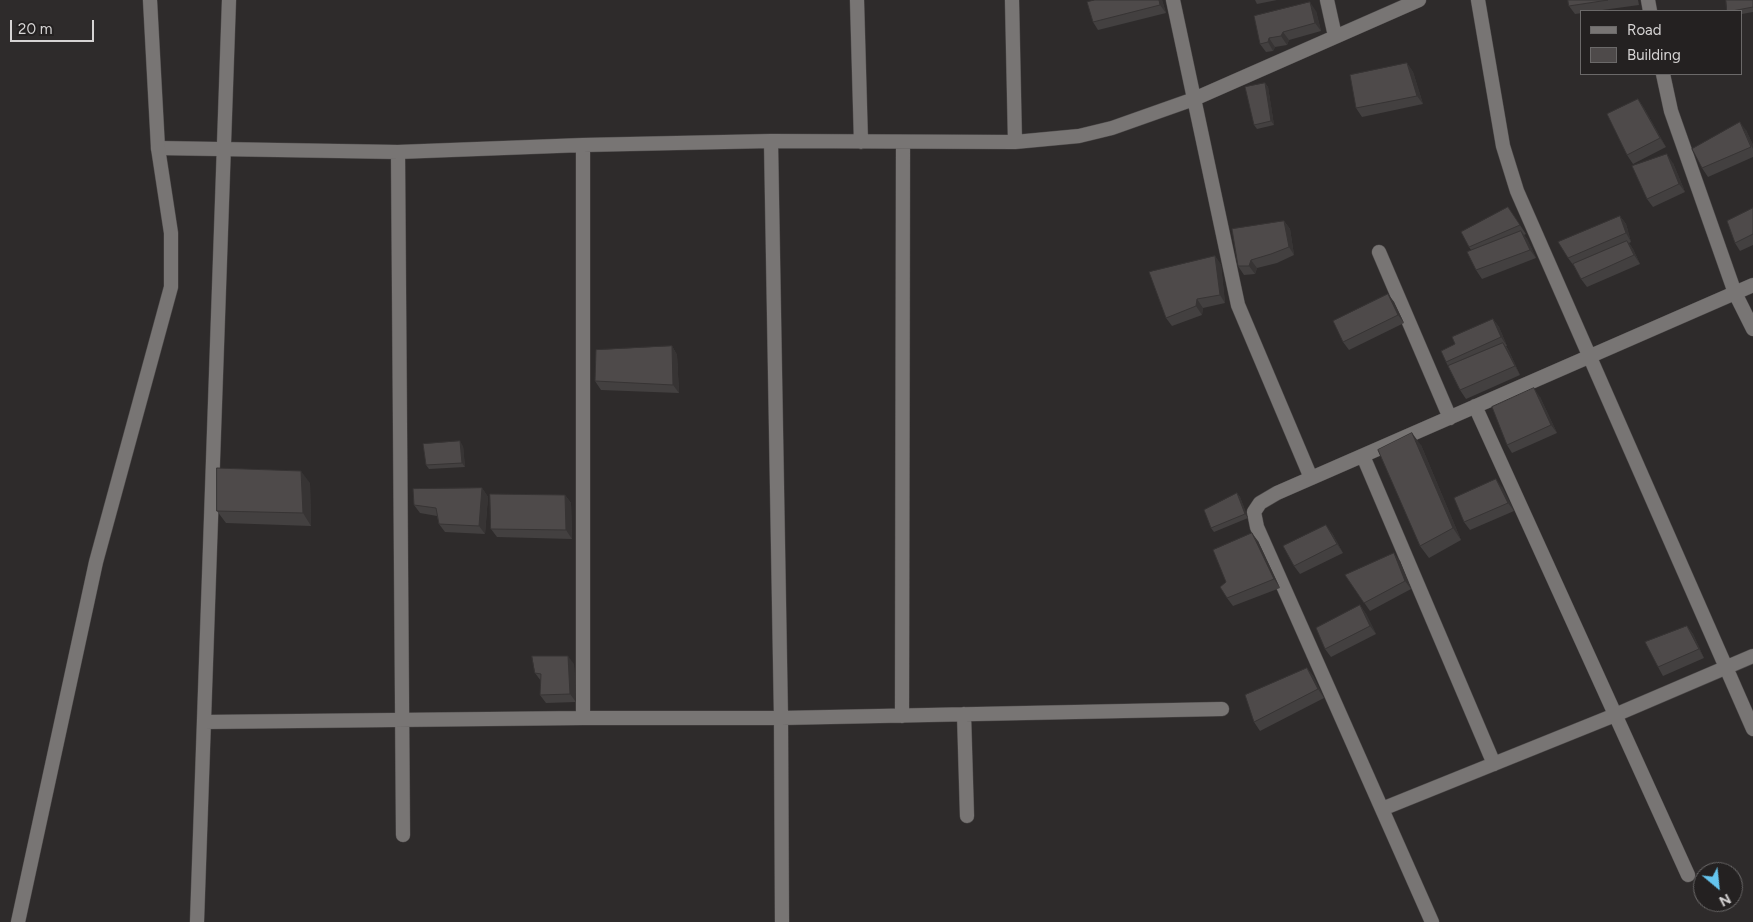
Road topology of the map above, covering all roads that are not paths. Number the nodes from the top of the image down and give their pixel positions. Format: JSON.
{"nodes":[{"id":1,"x":150,"y":0,"type":"edge"},
{"id":2,"x":230,"y":0,"type":"edge"},
{"id":3,"x":858,"y":0,"type":"edge"},
{"id":4,"x":1012,"y":0,"type":"edge"},
{"id":5,"x":1173,"y":0,"type":"edge"},
{"id":6,"x":1327,"y":0,"type":"edge"},
{"id":7,"x":1419,"y":0,"type":"edge"},
{"id":8,"x":1478,"y":0,"type":"edge"},
{"id":9,"x":1335,"y":36,"type":"junction"},
{"id":10,"x":1663,"y":75,"type":"edge"},
{"id":11,"x":1194,"y":99,"type":"junction"},
{"id":12,"x":771,"y":141,"type":"junction"},
{"id":13,"x":861,"y":142,"type":"junction"},
{"id":14,"x":903,"y":142,"type":"junction"},
{"id":15,"x":1015,"y":142,"type":"junction"},
{"id":16,"x":583,"y":145,"type":"junction"},
{"id":17,"x":158,"y":148,"type":"junction"},
{"id":18,"x":223,"y":149,"type":"junction"},
{"id":19,"x":398,"y":152,"type":"junction"},
{"id":20,"x":1379,"y":252,"type":"dead end"},
{"id":21,"x":1753,"y":285,"type":"edge"},
{"id":22,"x":1735,"y":293,"type":"junction"},
{"id":23,"x":1753,"y":330,"type":"edge"},
{"id":24,"x":1590,"y":356,"type":"junction"},
{"id":25,"x":1475,"y":406,"type":"junction"},
{"id":26,"x":1450,"y":418,"type":"junction"},
{"id":27,"x":1363,"y":456,"type":"junction"},
{"id":28,"x":1311,"y":478,"type":"junction"},
{"id":29,"x":1753,"y":656,"type":"edge"},
{"id":30,"x":1725,"y":667,"type":"junction"},
{"id":31,"x":1222,"y":709,"type":"dead end"},
{"id":32,"x":964,"y":714,"type":"junction"},
{"id":33,"x":1615,"y":715,"type":"junction"},
{"id":34,"x":902,"y":716,"type":"junction"},
{"id":35,"x":583,"y":718,"type":"junction"},
{"id":36,"x":781,"y":718,"type":"junction"},
{"id":37,"x":402,"y":721,"type":"junction"},
{"id":38,"x":204,"y":722,"type":"junction"},
{"id":39,"x":1753,"y":729,"type":"edge"},
{"id":40,"x":1494,"y":764,"type":"junction"},
{"id":41,"x":1382,"y":809,"type":"junction"},
{"id":42,"x":967,"y":816,"type":"dead end"},
{"id":43,"x":403,"y":835,"type":"dead end"},
{"id":44,"x":1688,"y":874,"type":"dead end"},
{"id":45,"x":18,"y":922,"type":"edge"},
{"id":46,"x":197,"y":922,"type":"edge"},
{"id":47,"x":782,"y":922,"type":"edge"},
{"id":48,"x":1432,"y":922,"type":"edge"}],
"edges":[{"from":1,"to":17,"type":"street"},
{"from":2,"to":18,"type":"street"},
{"from":3,"to":13,"type":"street"},
{"from":4,"to":15,"type":"street"},
{"from":5,"to":11,"type":"street"},
{"from":6,"to":9,"type":"street"},
{"from":7,"to":9,"type":"street"},
{"from":8,"to":24,"type":"street"},
{"from":9,"to":11,"type":"street"},
{"from":10,"to":22,"type":"street"},
{"from":11,"to":15,"type":"street"},
{"from":11,"to":28,"type":"street"},
{"from":12,"to":13,"type":"street"},
{"from":12,"to":16,"type":"street"},
{"from":12,"to":36,"type":"street"},
{"from":13,"to":14,"type":"street"},
{"from":14,"to":15,"type":"street"},
{"from":14,"to":34,"type":"street"},
{"from":16,"to":19,"type":"street"},
{"from":16,"to":35,"type":"street"},
{"from":17,"to":18,"type":"street"},
{"from":17,"to":45,"type":"street"},
{"from":18,"to":19,"type":"street"},
{"from":18,"to":38,"type":"street"},
{"from":19,"to":37,"type":"street"},
{"from":20,"to":26,"type":"street"},
{"from":21,"to":22,"type":"street"},
{"from":22,"to":23,"type":"street"},
{"from":22,"to":24,"type":"street"},
{"from":24,"to":25,"type":"street"},
{"from":24,"to":30,"type":"street"},
{"from":25,"to":26,"type":"street"},
{"from":25,"to":33,"type":"street"},
{"from":26,"to":27,"type":"street"},
{"from":27,"to":28,"type":"street"},
{"from":27,"to":40,"type":"street"},
{"from":28,"to":41,"type":"street"},
{"from":29,"to":30,"type":"street"},
{"from":30,"to":33,"type":"street"},
{"from":30,"to":39,"type":"street"},
{"from":31,"to":32,"type":"street"},
{"from":32,"to":34,"type":"street"},
{"from":32,"to":42,"type":"street"},
{"from":33,"to":40,"type":"street"},
{"from":33,"to":44,"type":"street"},
{"from":34,"to":36,"type":"street"},
{"from":35,"to":36,"type":"street"},
{"from":35,"to":37,"type":"street"},
{"from":36,"to":47,"type":"street"},
{"from":37,"to":38,"type":"street"},
{"from":37,"to":43,"type":"street"},
{"from":38,"to":46,"type":"street"},
{"from":40,"to":41,"type":"street"},
{"from":41,"to":48,"type":"street"}]}
